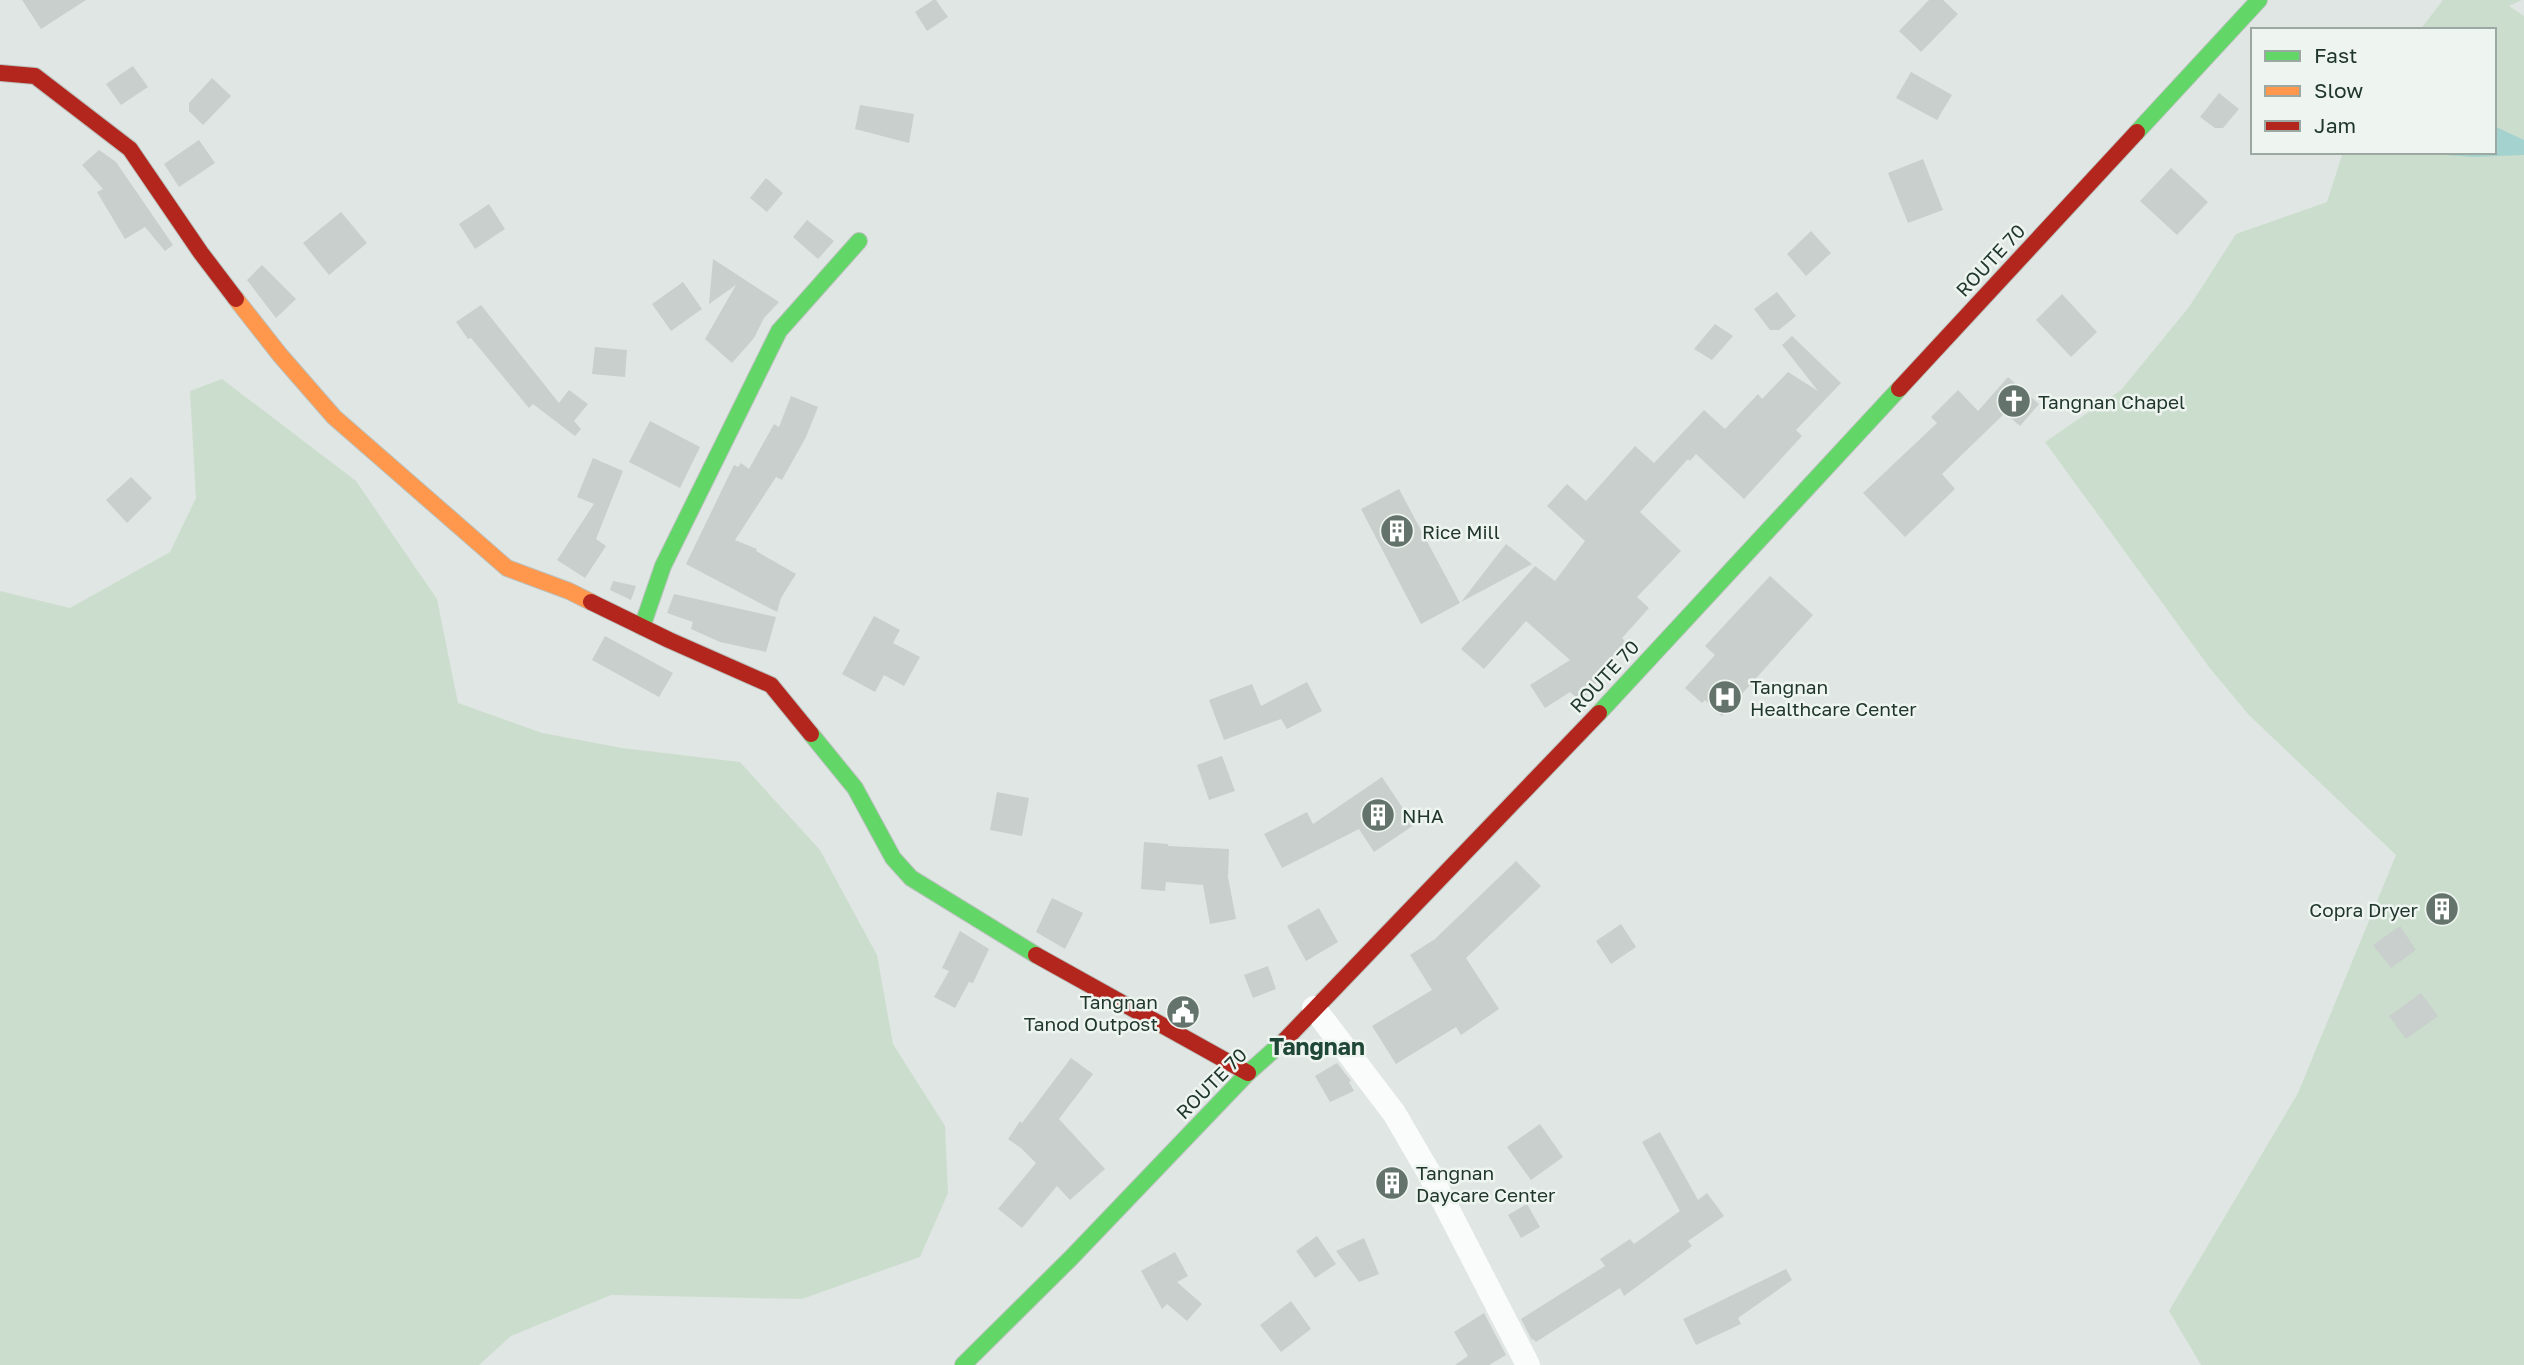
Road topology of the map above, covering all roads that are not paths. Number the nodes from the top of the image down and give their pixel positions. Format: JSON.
{"nodes":[{"id":1,"x":2259,"y":0,"type":"edge"},
{"id":2,"x":0,"y":73,"type":"edge"},
{"id":3,"x":859,"y":240,"type":"dead end"},
{"id":4,"x":642,"y":626,"type":"junction"},
{"id":5,"x":1314,"y":1008,"type":"junction"},
{"id":6,"x":1248,"y":1073,"type":"junction"},
{"id":7,"x":963,"y":1365,"type":"edge"},
{"id":8,"x":1528,"y":1365,"type":"edge"}],
"edges":[{"from":1,"to":5,"type":"main road","name":"ROUTE 70"},
{"from":2,"to":4,"type":"main road"},
{"from":3,"to":4,"type":"main road"},
{"from":4,"to":6,"type":"main road"},
{"from":5,"to":6,"type":"main road","name":"ROUTE 70"},
{"from":5,"to":8,"type":"street"},
{"from":6,"to":7,"type":"main road","name":"ROUTE 70"}]}
